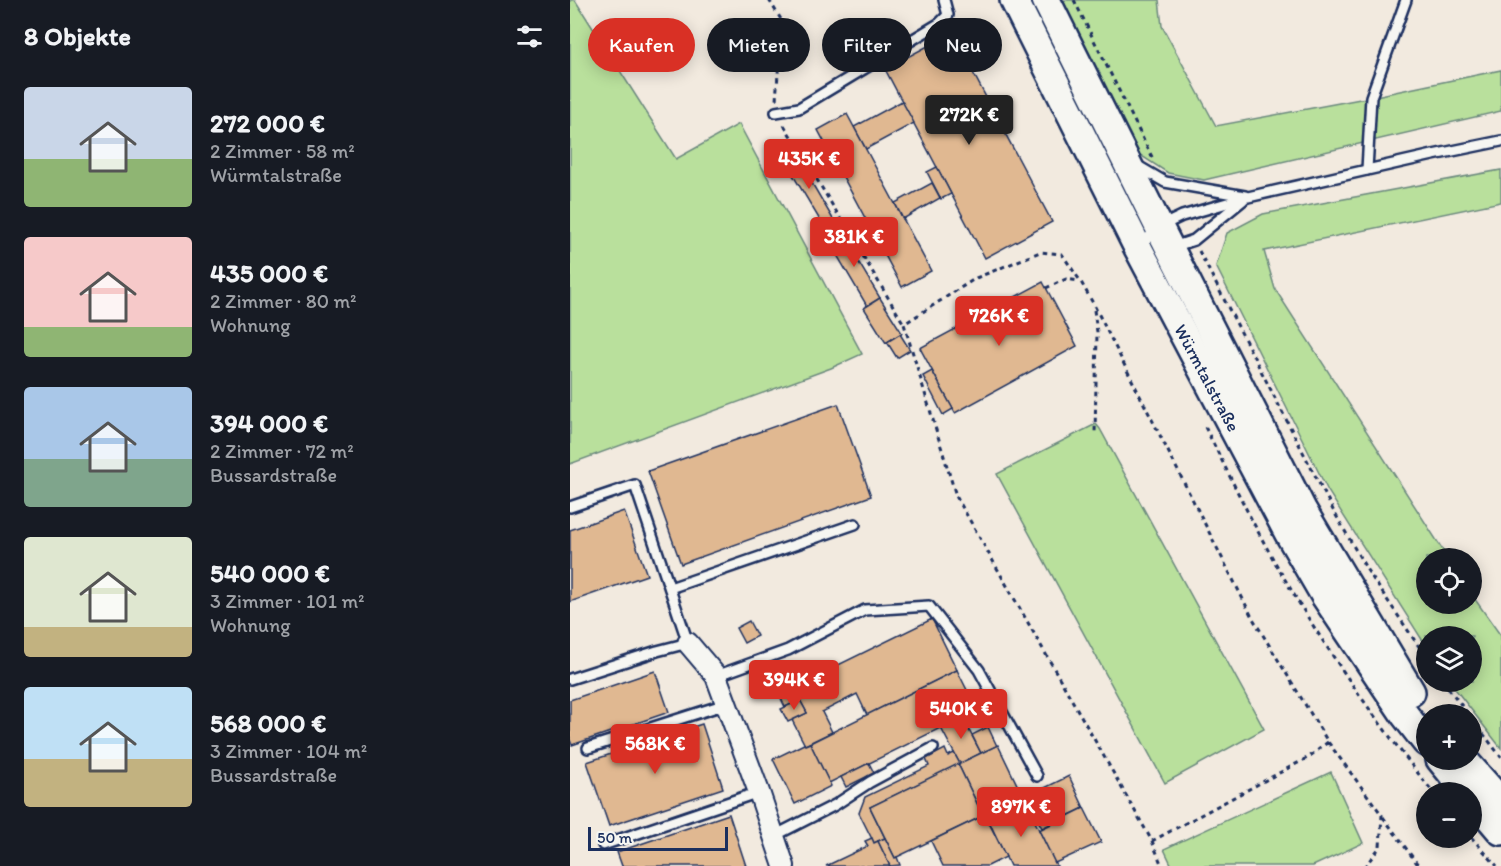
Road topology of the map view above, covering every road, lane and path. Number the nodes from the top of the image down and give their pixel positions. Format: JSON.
{"nodes":[{"id":1,"x":769,"y":0,"type":"edge"},
{"id":2,"x":944,"y":0,"type":"edge"},
{"id":3,"x":1014,"y":0,"type":"edge"},
{"id":4,"x":1046,"y":0,"type":"edge"},
{"id":5,"x":1074,"y":0,"type":"edge"},
{"id":6,"x":1406,"y":0,"type":"edge"},
{"id":7,"x":776,"y":112,"type":"junction"},
{"id":8,"x":1501,"y":141,"type":"edge"},
{"id":9,"x":1124,"y":157,"type":"junction"},
{"id":10,"x":1367,"y":170,"type":"junction"},
{"id":11,"x":1165,"y":182,"type":"junction"},
{"id":12,"x":1248,"y":197,"type":"junction"},
{"id":13,"x":1161,"y":243,"type":"junction"},
{"id":14,"x":1081,"y":282,"type":"junction"},
{"id":15,"x":1046,"y":288,"type":"dead end"},
{"id":16,"x":1094,"y":305,"type":"junction"},
{"id":17,"x":904,"y":324,"type":"junction"},
{"id":18,"x":1095,"y":434,"type":"dead end"},
{"id":19,"x":570,"y":507,"type":"edge"},
{"id":20,"x":855,"y":524,"type":"dead end"},
{"id":21,"x":670,"y":588,"type":"junction"},
{"id":22,"x":1416,"y":642,"type":"edge"},
{"id":23,"x":688,"y":643,"type":"junction"},
{"id":24,"x":716,"y":676,"type":"junction"},
{"id":25,"x":570,"y":680,"type":"edge"},
{"id":26,"x":1451,"y":692,"type":"edge"},
{"id":27,"x":726,"y":704,"type":"junction"},
{"id":28,"x":1420,"y":704,"type":"edge"},
{"id":29,"x":1460,"y":704,"type":"edge"},
{"id":30,"x":1416,"y":729,"type":"edge"},
{"id":31,"x":1482,"y":732,"type":"edge"},
{"id":32,"x":1328,"y":742,"type":"junction"},
{"id":33,"x":588,"y":748,"type":"dead end"},
{"id":34,"x":933,"y":748,"type":"dead end"},
{"id":35,"x":1501,"y":757,"type":"edge"},
{"id":36,"x":1449,"y":770,"type":"edge"},
{"id":37,"x":1473,"y":770,"type":"edge"},
{"id":38,"x":1037,"y":776,"type":"dead end"},
{"id":39,"x":1459,"y":782,"type":"edge"},
{"id":40,"x":759,"y":792,"type":"junction"},
{"id":41,"x":1501,"y":802,"type":"edge"},
{"id":42,"x":1482,"y":809,"type":"edge"},
{"id":43,"x":1382,"y":815,"type":"junction"},
{"id":44,"x":1501,"y":831,"type":"edge"},
{"id":45,"x":774,"y":836,"type":"junction"},
{"id":46,"x":1152,"y":841,"type":"junction"},
{"id":47,"x":603,"y":845,"type":"dead end"},
{"id":48,"x":1481,"y":848,"type":"edge"},
{"id":49,"x":784,"y":866,"type":"edge"},
{"id":50,"x":1162,"y":866,"type":"edge"},
{"id":51,"x":1365,"y":866,"type":"edge"},
{"id":52,"x":1419,"y":866,"type":"edge"},
{"id":53,"x":1497,"y":866,"type":"edge"}],
"edges":[{"from":1,"to":7,"type":"path"},
{"from":2,"to":7,"type":"lane"},
{"from":3,"to":13,"type":"main road","name":"Würmtalstraße"},
{"from":4,"to":9,"type":"main road","name":"Würmtalstraße"},
{"from":5,"to":11,"type":"path"},
{"from":6,"to":10,"type":"lane"},
{"from":7,"to":17,"type":"path"},
{"from":8,"to":10,"type":"lane"},
{"from":9,"to":11,"type":"lane"},
{"from":9,"to":13,"type":"main road","name":"Würmtalstraße"},
{"from":10,"to":12,"type":"lane"},
{"from":11,"to":12,"type":"lane"},
{"from":12,"to":13,"type":"lane"},
{"from":12,"to":13,"type":"lane"},
{"from":13,"to":22,"type":"path"},
{"from":13,"to":28,"type":"main road","name":"Würmtalstraße"},
{"from":13,"to":30,"type":"main road","name":"Würmtalstraße"},
{"from":14,"to":15,"type":"path"},
{"from":14,"to":16,"type":"path"},
{"from":14,"to":17,"type":"path"},
{"from":16,"to":18,"type":"path"},
{"from":16,"to":32,"type":"path"},
{"from":17,"to":46,"type":"path"},
{"from":19,"to":21,"type":"lane"},
{"from":20,"to":21,"type":"lane"},
{"from":21,"to":23,"type":"lane"},
{"from":23,"to":24,"type":"street"},
{"from":23,"to":25,"type":"lane"},
{"from":24,"to":27,"type":"street"},
{"from":24,"to":38,"type":"lane"},
{"from":26,"to":29,"type":"path"},
{"from":27,"to":33,"type":"lane"},
{"from":27,"to":40,"type":"street"},
{"from":31,"to":35,"type":"path"},
{"from":32,"to":43,"type":"path"},
{"from":32,"to":46,"type":"path"},
{"from":34,"to":45,"type":"lane"},
{"from":36,"to":39,"type":"main road"},
{"from":37,"to":41,"type":"main road"},
{"from":40,"to":45,"type":"street"},
{"from":40,"to":47,"type":"lane"},
{"from":42,"to":44,"type":"main road"},
{"from":43,"to":51,"type":"path"},
{"from":43,"to":52,"type":"path"},
{"from":45,"to":49,"type":"street"},
{"from":46,"to":50,"type":"path"},
{"from":48,"to":53,"type":"path"}]}
